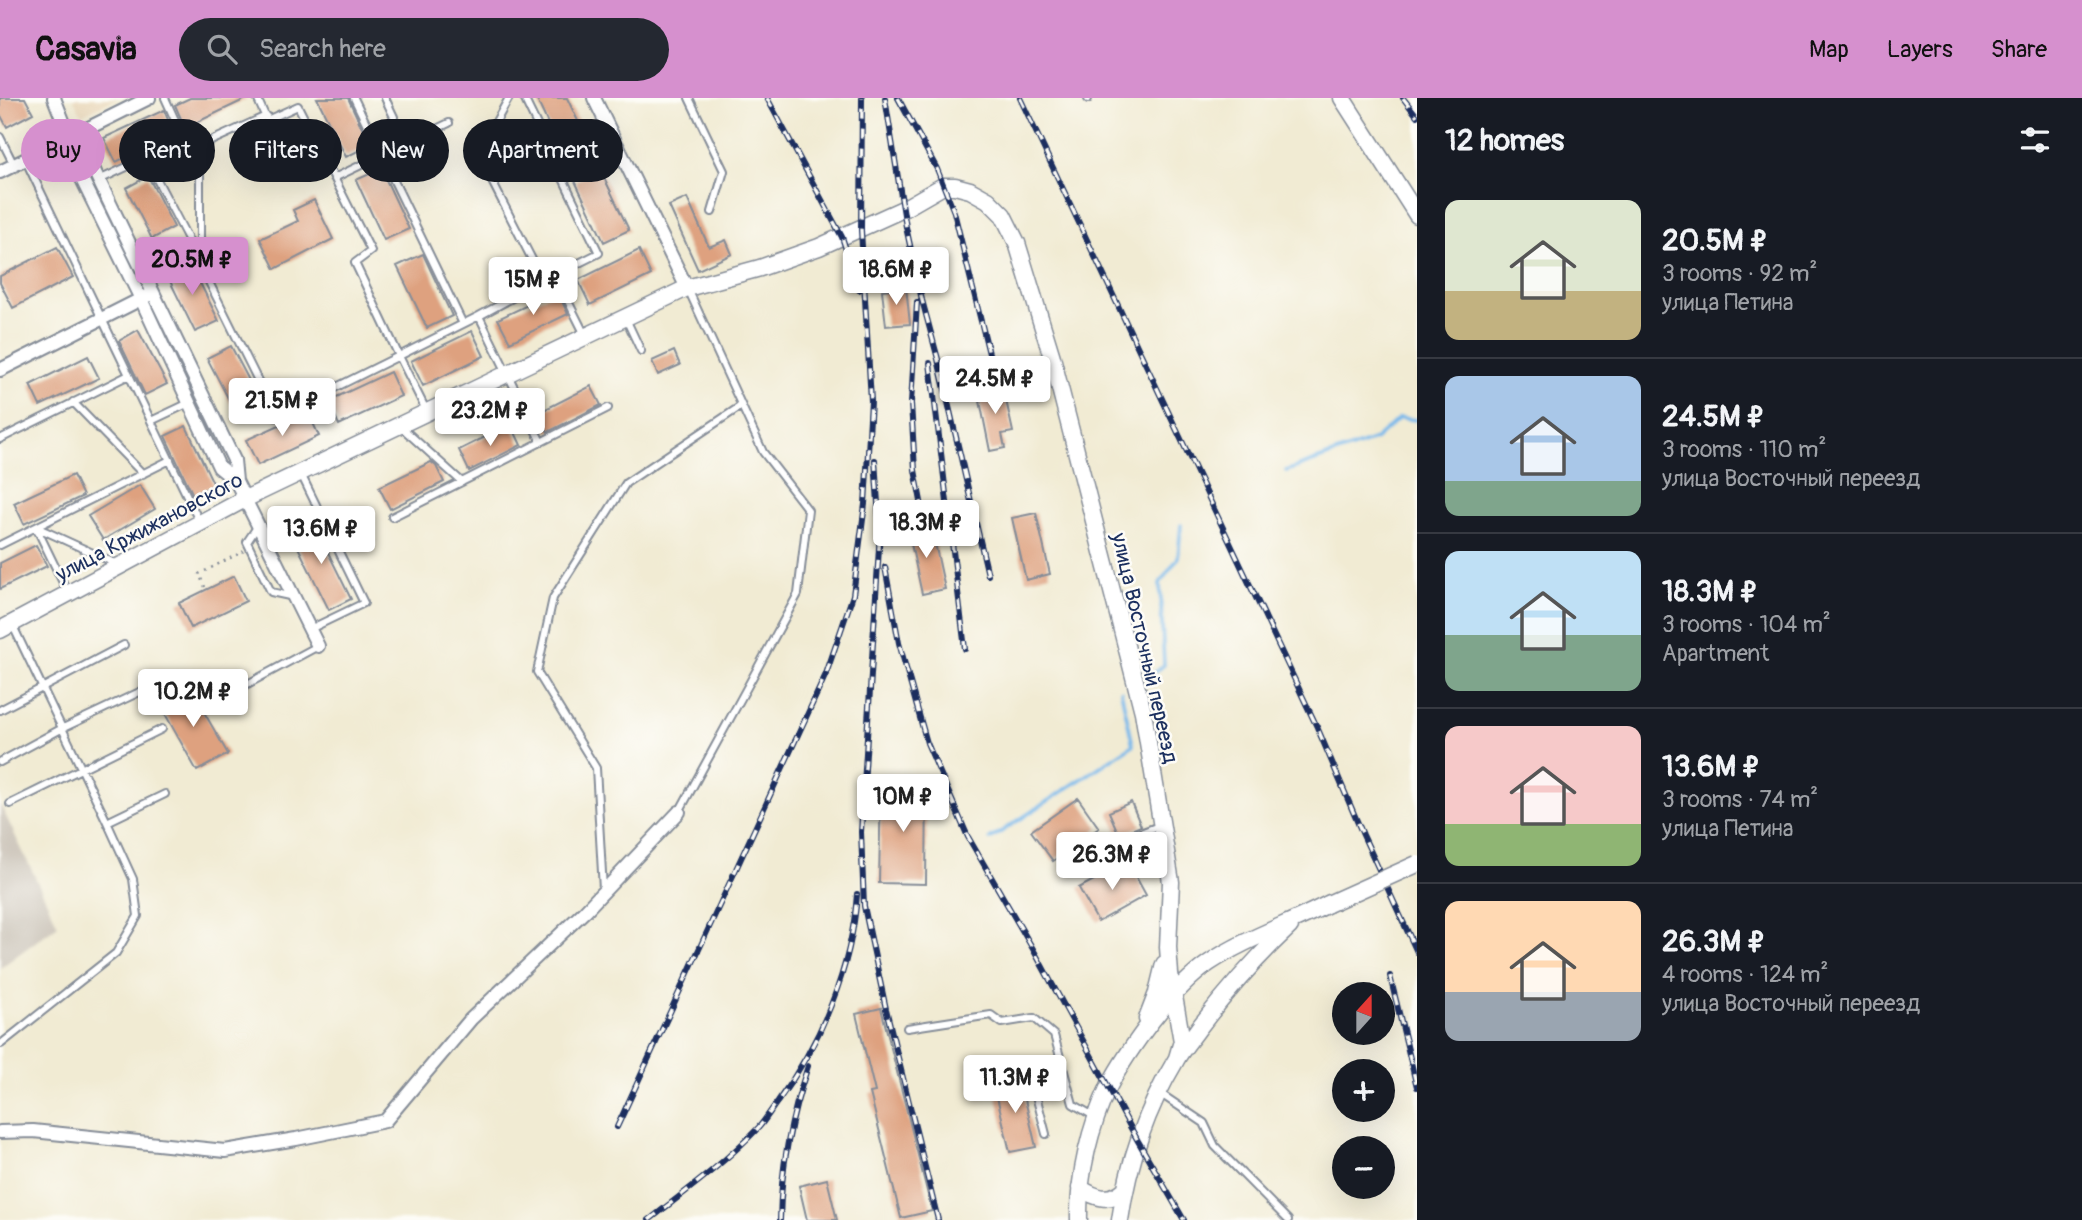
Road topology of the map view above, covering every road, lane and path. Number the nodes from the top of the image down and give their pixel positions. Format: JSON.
{"nodes":[{"id":1,"x":54,"y":98,"type":"edge"},
{"id":2,"x":149,"y":98,"type":"edge"},
{"id":3,"x":164,"y":98,"type":"edge"},
{"id":4,"x":257,"y":98,"type":"edge"},
{"id":5,"x":354,"y":98,"type":"edge"},
{"id":6,"x":385,"y":98,"type":"edge"},
{"id":7,"x":509,"y":98,"type":"edge"},
{"id":8,"x":524,"y":98,"type":"edge"},
{"id":9,"x":594,"y":98,"type":"edge"},
{"id":10,"x":689,"y":98,"type":"edge"},
{"id":11,"x":1342,"y":98,"type":"edge"},
{"id":12,"x":266,"y":116,"type":"junction"},
{"id":13,"x":394,"y":117,"type":"dead end"},
{"id":14,"x":62,"y":119,"type":"edge"},
{"id":15,"x":105,"y":119,"type":"edge"},
{"id":16,"x":174,"y":119,"type":"edge"},
{"id":17,"x":267,"y":119,"type":"edge"},
{"id":18,"x":269,"y":119,"type":"edge"},
{"id":19,"x":304,"y":119,"type":"edge"},
{"id":20,"x":364,"y":119,"type":"edge"},
{"id":21,"x":0,"y":137,"type":"edge"},
{"id":22,"x":215,"y":139,"type":"edge"},
{"id":23,"x":19,"y":162,"type":"junction"},
{"id":24,"x":0,"y":172,"type":"edge"},
{"id":25,"x":83,"y":182,"type":"edge"},
{"id":26,"x":100,"y":182,"type":"edge"},
{"id":27,"x":158,"y":182,"type":"edge"},
{"id":28,"x":200,"y":182,"type":"edge"},
{"id":29,"x":336,"y":182,"type":"edge"},
{"id":30,"x":395,"y":182,"type":"edge"},
{"id":31,"x":956,"y":186,"type":"joint"},
{"id":32,"x":712,"y":212,"type":"dead end"},
{"id":33,"x":1417,"y":215,"type":"edge"},
{"id":34,"x":200,"y":264,"type":"junction"},
{"id":35,"x":555,"y":275,"type":"junction"},
{"id":36,"x":543,"y":281,"type":"junction"},
{"id":37,"x":687,"y":288,"type":"junction"},
{"id":38,"x":153,"y":293,"type":"junction"},
{"id":39,"x":141,"y":299,"type":"junction"},
{"id":40,"x":479,"y":316,"type":"junction"},
{"id":41,"x":625,"y":317,"type":"junction"},
{"id":42,"x":101,"y":320,"type":"junction"},
{"id":43,"x":463,"y":324,"type":"junction"},
{"id":44,"x":585,"y":336,"type":"junction"},
{"id":45,"x":641,"y":351,"type":"dead end"},
{"id":46,"x":399,"y":356,"type":"junction"},
{"id":47,"x":1052,"y":357,"type":"junction"},
{"id":48,"x":0,"y":370,"type":"edge"},
{"id":49,"x":999,"y":370,"type":"dead end"},
{"id":50,"x":507,"y":373,"type":"junction"},
{"id":51,"x":129,"y":375,"type":"junction"},
{"id":52,"x":73,"y":402,"type":"junction"},
{"id":53,"x":189,"y":403,"type":"junction"},
{"id":54,"x":741,"y":406,"type":"junction"},
{"id":55,"x":608,"y":408,"type":"dead end"},
{"id":56,"x":427,"y":412,"type":"junction"},
{"id":57,"x":151,"y":421,"type":"junction"},
{"id":58,"x":399,"y":424,"type":"junction"},
{"id":59,"x":0,"y":439,"type":"edge"},
{"id":60,"x":541,"y":442,"type":"junction"},
{"id":61,"x":170,"y":460,"type":"junction"},
{"id":62,"x":300,"y":472,"type":"junction"},
{"id":63,"x":143,"y":474,"type":"junction"},
{"id":64,"x":236,"y":481,"type":"junction"},
{"id":65,"x":462,"y":482,"type":"junction"},
{"id":66,"x":245,"y":499,"type":"junction"},
{"id":67,"x":392,"y":517,"type":"dead end"},
{"id":68,"x":200,"y":523,"type":"junction"},
{"id":69,"x":258,"y":525,"type":"junction"},
{"id":70,"x":36,"y":527,"type":"junction"},
{"id":71,"x":0,"y":545,"type":"edge"},
{"id":72,"x":250,"y":548,"type":"junction"},
{"id":73,"x":121,"y":566,"type":"junction"},
{"id":74,"x":205,"y":587,"type":"dead end"},
{"id":75,"x":69,"y":593,"type":"junction"},
{"id":76,"x":294,"y":597,"type":"junction"},
{"id":77,"x":6,"y":627,"type":"edge"},
{"id":78,"x":310,"y":629,"type":"junction"},
{"id":79,"x":124,"y":645,"type":"dead end"},
{"id":80,"x":318,"y":646,"type":"joint"},
{"id":81,"x":42,"y":688,"type":"junction"},
{"id":82,"x":146,"y":689,"type":"dead end"},
{"id":83,"x":214,"y":702,"type":"dead end"},
{"id":84,"x":0,"y":710,"type":"edge"},
{"id":85,"x":61,"y":729,"type":"junction"},
{"id":86,"x":162,"y":729,"type":"dead end"},
{"id":87,"x":0,"y":762,"type":"edge"},
{"id":88,"x":81,"y":769,"type":"junction"},
{"id":89,"x":165,"y":794,"type":"dead end"},
{"id":90,"x":10,"y":804,"type":"dead end"},
{"id":91,"x":679,"y":812,"type":"joint"},
{"id":92,"x":107,"y":822,"type":"junction"},
{"id":93,"x":1161,"y":825,"type":"junction"},
{"id":94,"x":1068,"y":860,"type":"dead end"},
{"id":95,"x":1417,"y":864,"type":"edge"},
{"id":96,"x":603,"y":892,"type":"junction"},
{"id":97,"x":1296,"y":921,"type":"junction"},
{"id":98,"x":1168,"y":947,"type":"junction"},
{"id":99,"x":1173,"y":994,"type":"junction"},
{"id":100,"x":907,"y":1028,"type":"dead end"},
{"id":101,"x":1139,"y":1038,"type":"junction"},
{"id":102,"x":1,"y":1044,"type":"edge"},
{"id":103,"x":1177,"y":1058,"type":"junction"},
{"id":104,"x":1066,"y":1079,"type":"junction"},
{"id":105,"x":1159,"y":1093,"type":"junction"},
{"id":106,"x":1097,"y":1118,"type":"junction"},
{"id":107,"x":0,"y":1132,"type":"edge"},
{"id":108,"x":1046,"y":1134,"type":"dead end"},
{"id":109,"x":1080,"y":1188,"type":"junction"},
{"id":110,"x":1124,"y":1190,"type":"junction"},
{"id":111,"x":1079,"y":1220,"type":"edge"},
{"id":112,"x":1120,"y":1220,"type":"edge"},
{"id":113,"x":1288,"y":1220,"type":"edge"}],
"edges":[{"from":1,"to":14,"type":"street"},
{"from":2,"to":15,"type":"street"},
{"from":3,"to":16,"type":"lane"},
{"from":4,"to":12,"type":"lane"},
{"from":5,"to":20,"type":"lane"},
{"from":6,"to":13,"type":"lane"},
{"from":7,"to":36,"type":"lane"},
{"from":8,"to":35,"type":"lane"},
{"from":9,"to":37,"type":"street"},
{"from":10,"to":32,"type":"lane"},
{"from":11,"to":33,"type":"street"},
{"from":12,"to":17,"type":"lane"},
{"from":12,"to":22,"type":"lane"},
{"from":18,"to":19,"type":"lane"},
{"from":21,"to":23,"type":"lane"},
{"from":23,"to":24,"type":"street"},
{"from":23,"to":42,"type":"lane"},
{"from":25,"to":39,"type":"street"},
{"from":26,"to":38,"type":"street"},
{"from":27,"to":34,"type":"lane"},
{"from":28,"to":34,"type":"lane"},
{"from":29,"to":46,"type":"lane"},
{"from":30,"to":43,"type":"lane"},
{"from":31,"to":37,"type":"street","name":"улица Кржижановского"},
{"from":31,"to":47,"type":"street","name":"улица Восточный переезд"},
{"from":34,"to":46,"type":"lane"},
{"from":35,"to":36,"type":"lane"},
{"from":35,"to":44,"type":"lane"},
{"from":36,"to":40,"type":"lane"},
{"from":37,"to":41,"type":"street","name":"улица Кржижановского"},
{"from":37,"to":54,"type":"lane"},
{"from":38,"to":39,"type":"street"},
{"from":38,"to":64,"type":"street"},
{"from":39,"to":42,"type":"street"},
{"from":39,"to":53,"type":"street"},
{"from":40,"to":43,"type":"lane"},
{"from":40,"to":50,"type":"lane"},
{"from":41,"to":44,"type":"street","name":"улица Кржижановского"},
{"from":41,"to":45,"type":"lane"},
{"from":42,"to":48,"type":"street"},
{"from":42,"to":51,"type":"lane"},
{"from":43,"to":46,"type":"lane"},
{"from":44,"to":50,"type":"street","name":"улица Кржижановского"},
{"from":46,"to":56,"type":"lane"},
{"from":47,"to":49,"type":"lane"},
{"from":47,"to":93,"type":"street","name":"улица Восточный переезд"},
{"from":50,"to":56,"type":"street","name":"улица Кржижановского"},
{"from":50,"to":60,"type":"lane"},
{"from":51,"to":52,"type":"lane"},
{"from":51,"to":57,"type":"lane"},
{"from":52,"to":59,"type":"lane"},
{"from":52,"to":63,"type":"lane"},
{"from":53,"to":57,"type":"lane"},
{"from":53,"to":64,"type":"street"},
{"from":54,"to":91,"type":"lane"},
{"from":54,"to":96,"type":"lane"},
{"from":55,"to":60,"type":"lane"},
{"from":56,"to":58,"type":"street","name":"улица Кржижановского"},
{"from":57,"to":61,"type":"lane"},
{"from":58,"to":62,"type":"street","name":"улица Кржижановского"},
{"from":58,"to":65,"type":"lane"},
{"from":60,"to":65,"type":"lane"},
{"from":61,"to":63,"type":"lane"},
{"from":61,"to":68,"type":"lane"},
{"from":62,"to":66,"type":"street","name":"улица Кржижановского"},
{"from":62,"to":78,"type":"lane"},
{"from":63,"to":70,"type":"lane"},
{"from":64,"to":66,"type":"street"},
{"from":65,"to":67,"type":"lane"},
{"from":66,"to":68,"type":"street","name":"улица Кржижановского"},
{"from":66,"to":69,"type":"street"},
{"from":68,"to":73,"type":"street","name":"улица Кржижановского"},
{"from":69,"to":72,"type":"lane"},
{"from":69,"to":76,"type":"street"},
{"from":70,"to":71,"type":"lane"},
{"from":70,"to":73,"type":"lane"},
{"from":70,"to":75,"type":"lane"},
{"from":72,"to":74,"type":"path"},
{"from":72,"to":76,"type":"lane"},
{"from":73,"to":75,"type":"street","name":"улица Кржижановского"},
{"from":75,"to":77,"type":"street","name":"улица Кржижановского"},
{"from":76,"to":78,"type":"street"},
{"from":77,"to":81,"type":"lane"},
{"from":78,"to":80,"type":"street"},
{"from":79,"to":81,"type":"lane"},
{"from":80,"to":83,"type":"lane"},
{"from":81,"to":84,"type":"lane"},
{"from":81,"to":85,"type":"lane"},
{"from":82,"to":85,"type":"lane"},
{"from":85,"to":87,"type":"lane"},
{"from":85,"to":88,"type":"lane"},
{"from":86,"to":88,"type":"lane"},
{"from":88,"to":90,"type":"lane"},
{"from":88,"to":92,"type":"lane"},
{"from":89,"to":92,"type":"lane"},
{"from":91,"to":96,"type":"street"},
{"from":92,"to":102,"type":"lane"},
{"from":93,"to":94,"type":"lane"},
{"from":93,"to":98,"type":"street","name":"улица Восточный переезд"},
{"from":95,"to":97,"type":"street","bridge":true},
{"from":96,"to":107,"type":"street"},
{"from":97,"to":99,"type":"street"},
{"from":97,"to":103,"type":"street"},
{"from":98,"to":99,"type":"street","name":"улица Восточный переезд"},
{"from":98,"to":101,"type":"street"},
{"from":99,"to":101,"type":"street"},
{"from":99,"to":103,"type":"street","name":"улица Восточный переезд"},
{"from":100,"to":104,"type":"lane"},
{"from":101,"to":106,"type":"street"},
{"from":103,"to":105,"type":"street"},
{"from":104,"to":106,"type":"lane"},
{"from":104,"to":108,"type":"lane"},
{"from":105,"to":110,"type":"street"},
{"from":105,"to":113,"type":"lane"},
{"from":106,"to":109,"type":"street"},
{"from":109,"to":110,"type":"street"},
{"from":109,"to":111,"type":"street"},
{"from":110,"to":112,"type":"street"}]}
